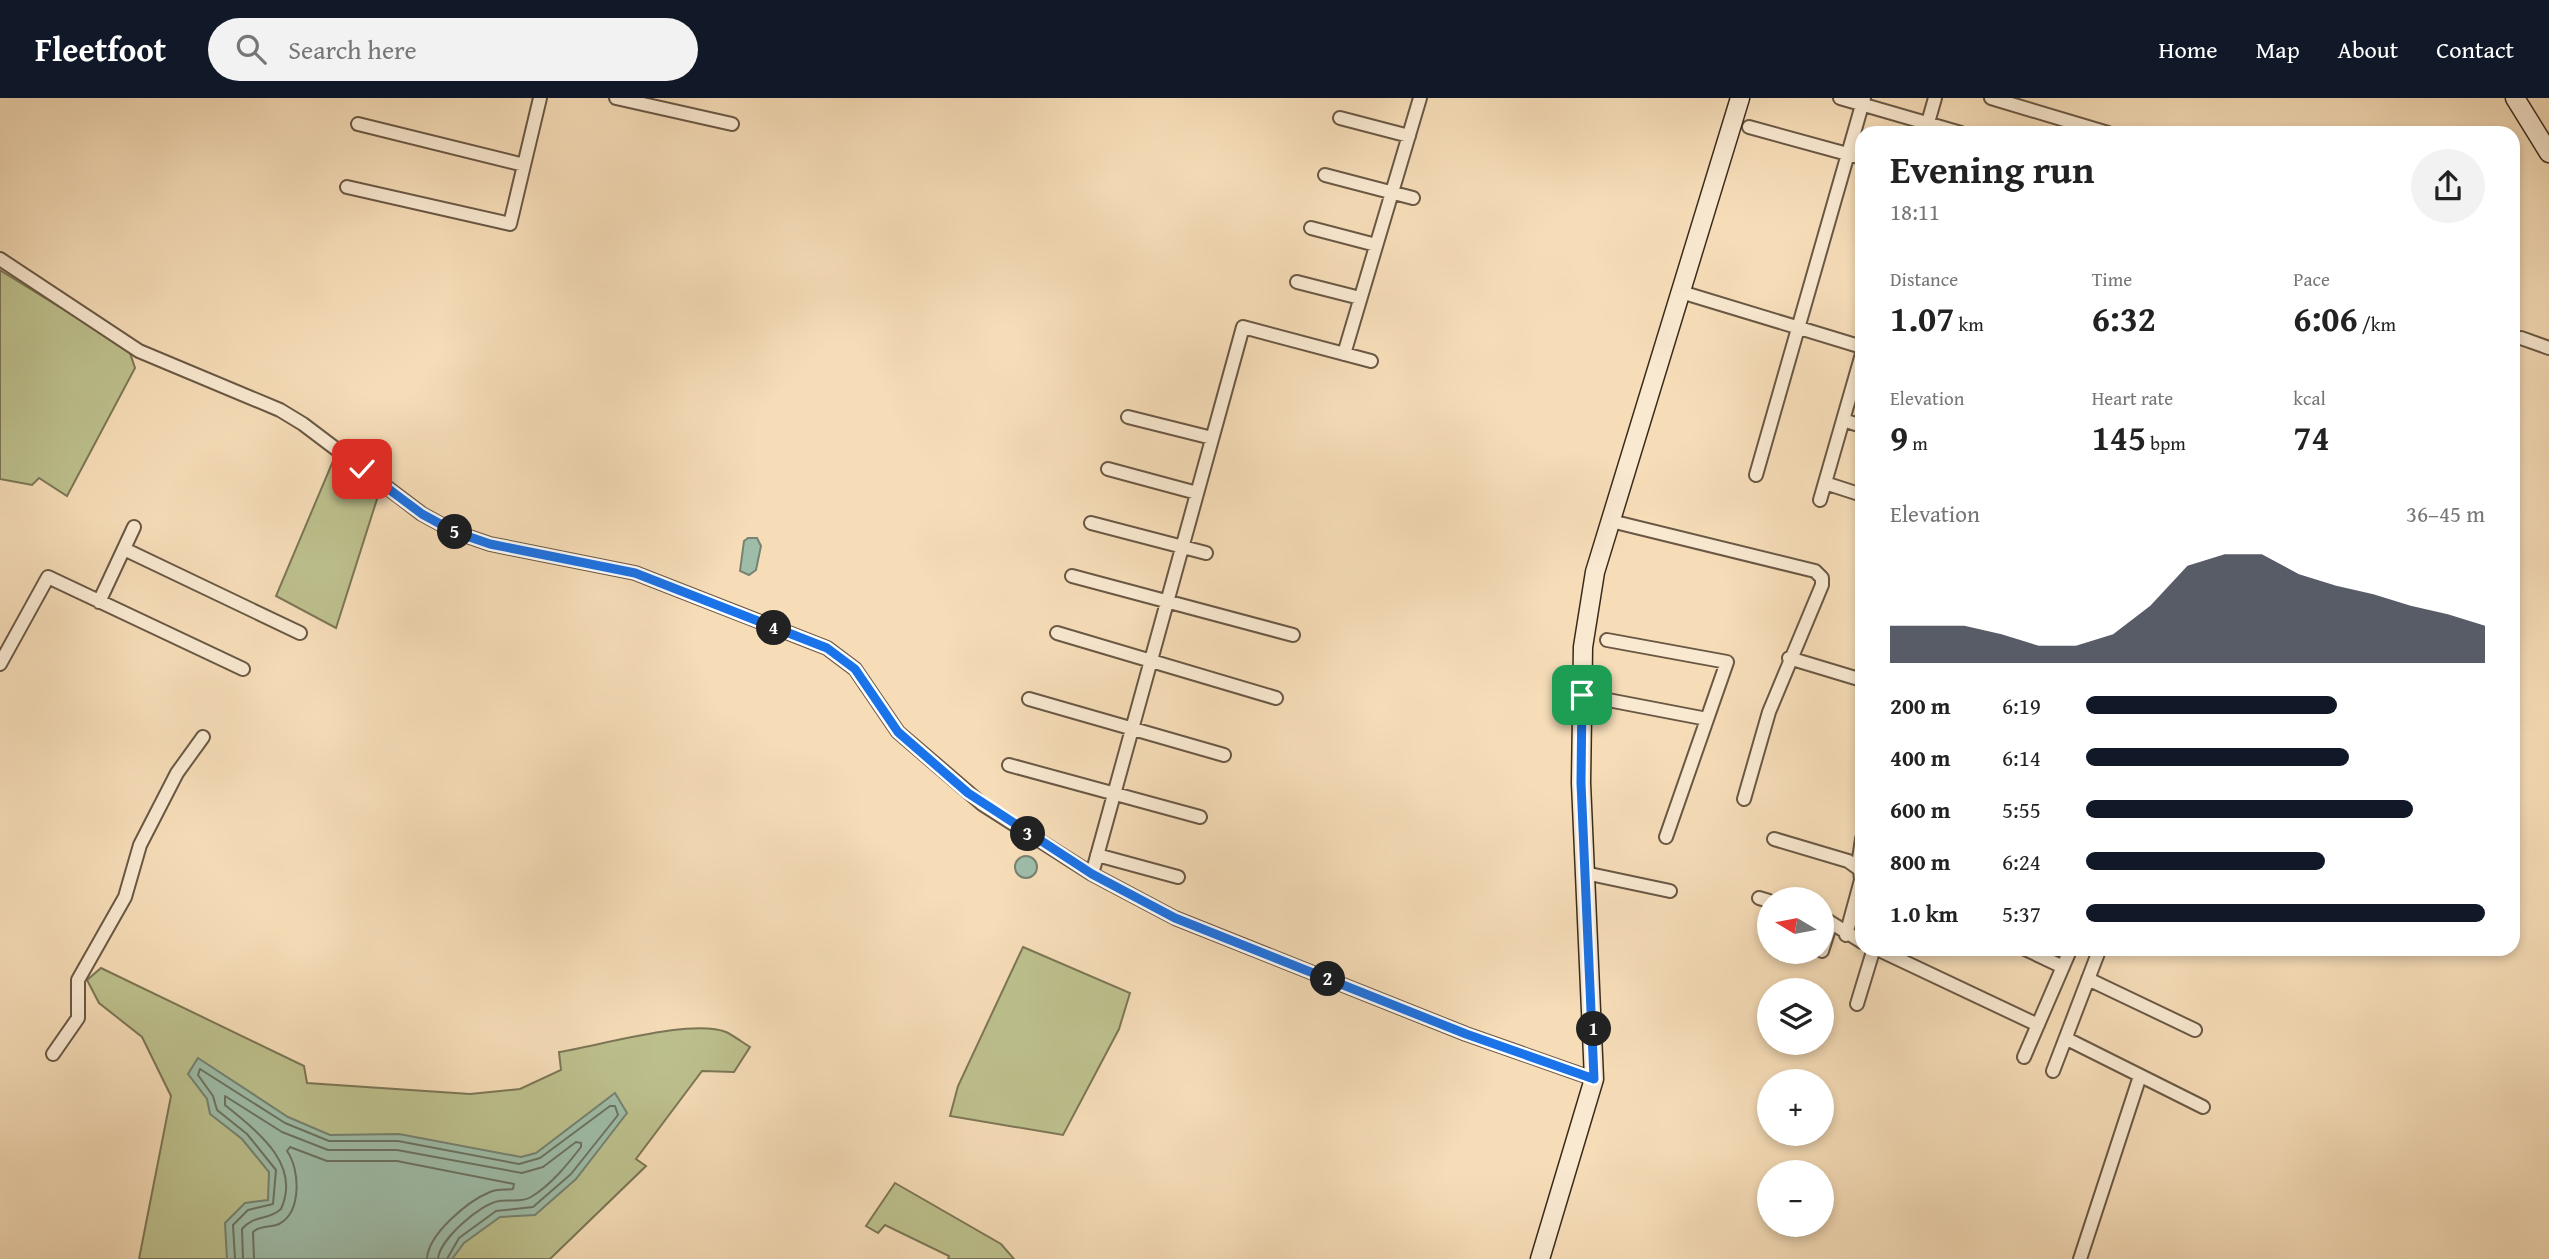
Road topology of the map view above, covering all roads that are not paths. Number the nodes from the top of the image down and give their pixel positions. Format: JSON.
{"nodes":[{"id":1,"x":540,"y":98,"type":"edge"},
{"id":2,"x":616,"y":98,"type":"edge"},
{"id":3,"x":1420,"y":98,"type":"edge"},
{"id":4,"x":1741,"y":98,"type":"edge"},
{"id":5,"x":1840,"y":98,"type":"edge"},
{"id":6,"x":1936,"y":98,"type":"edge"},
{"id":7,"x":1991,"y":98,"type":"edge"},
{"id":8,"x":2515,"y":98,"type":"edge"},
{"id":9,"x":1863,"y":101,"type":"edge"},
{"id":10,"x":1340,"y":118,"type":"dead end"},
{"id":11,"x":358,"y":124,"type":"dead end"},
{"id":12,"x":732,"y":124,"type":"dead end"},
{"id":13,"x":1856,"y":126,"type":"edge"},
{"id":14,"x":1922,"y":126,"type":"edge"},
{"id":15,"x":1928,"y":126,"type":"edge"},
{"id":16,"x":2085,"y":126,"type":"edge"},
{"id":17,"x":1749,"y":127,"type":"dead end"},
{"id":18,"x":1855,"y":129,"type":"edge"},
{"id":19,"x":1409,"y":136,"type":"junction"},
{"id":20,"x":2549,"y":153,"type":"edge"},
{"id":21,"x":1848,"y":154,"type":"junction"},
{"id":22,"x":1855,"y":156,"type":"edge"},
{"id":23,"x":524,"y":165,"type":"junction"},
{"id":24,"x":1325,"y":175,"type":"dead end"},
{"id":25,"x":347,"y":187,"type":"dead end"},
{"id":26,"x":1392,"y":192,"type":"junction"},
{"id":27,"x":1413,"y":198,"type":"dead end"},
{"id":28,"x":1311,"y":228,"type":"dead end"},
{"id":29,"x":1376,"y":245,"type":"junction"},
{"id":30,"x":0,"y":259,"type":"edge"},
{"id":31,"x":1297,"y":282,"type":"dead end"},
{"id":32,"x":1681,"y":292,"type":"junction"},
{"id":33,"x":1360,"y":298,"type":"junction"},
{"id":34,"x":1798,"y":328,"type":"junction"},
{"id":35,"x":2521,"y":338,"type":"dead end"},
{"id":36,"x":1855,"y":345,"type":"edge"},
{"id":37,"x":2549,"y":348,"type":"edge"},
{"id":38,"x":1344,"y":354,"type":"junction"},
{"id":39,"x":1371,"y":361,"type":"dead end"},
{"id":40,"x":1855,"y":378,"type":"edge"},
{"id":41,"x":1128,"y":416,"type":"dead end"},
{"id":42,"x":1843,"y":420,"type":"junction"},
{"id":43,"x":1855,"y":424,"type":"edge"},
{"id":44,"x":1212,"y":438,"type":"junction"},
{"id":45,"x":1108,"y":469,"type":"dead end"},
{"id":46,"x":1756,"y":475,"type":"dead end"},
{"id":47,"x":1825,"y":483,"type":"junction"},
{"id":48,"x":1855,"y":493,"type":"edge"},
{"id":49,"x":1197,"y":494,"type":"junction"},
{"id":50,"x":1820,"y":500,"type":"dead end"},
{"id":51,"x":1611,"y":521,"type":"junction"},
{"id":52,"x":1091,"y":523,"type":"dead end"},
{"id":53,"x":134,"y":527,"type":"dead end"},
{"id":54,"x":1182,"y":546,"type":"junction"},
{"id":55,"x":124,"y":549,"type":"junction"},
{"id":56,"x":1206,"y":553,"type":"dead end"},
{"id":57,"x":1072,"y":576,"type":"dead end"},
{"id":58,"x":99,"y":602,"type":"junction"},
{"id":59,"x":1167,"y":602,"type":"junction"},
{"id":60,"x":300,"y":633,"type":"dead end"},
{"id":61,"x":1057,"y":634,"type":"dead end"},
{"id":62,"x":1293,"y":635,"type":"dead end"},
{"id":63,"x":1607,"y":640,"type":"dead end"},
{"id":64,"x":1789,"y":658,"type":"junction"},
{"id":65,"x":1151,"y":662,"type":"junction"},
{"id":66,"x":0,"y":664,"type":"edge"},
{"id":67,"x":243,"y":669,"type":"dead end"},
{"id":68,"x":1855,"y":678,"type":"edge"},
{"id":69,"x":1582,"y":695,"type":"junction"},
{"id":70,"x":1276,"y":698,"type":"dead end"},
{"id":71,"x":1029,"y":699,"type":"dead end"},
{"id":72,"x":1707,"y":719,"type":"junction"},
{"id":73,"x":1132,"y":728,"type":"junction"},
{"id":74,"x":203,"y":737,"type":"dead end"},
{"id":75,"x":1224,"y":755,"type":"dead end"},
{"id":76,"x":1009,"y":765,"type":"dead end"},
{"id":77,"x":1115,"y":793,"type":"junction"},
{"id":78,"x":1744,"y":799,"type":"dead end"},
{"id":79,"x":1200,"y":817,"type":"dead end"},
{"id":80,"x":1666,"y":836,"type":"dead end"},
{"id":81,"x":1774,"y":839,"type":"dead end"},
{"id":82,"x":1097,"y":855,"type":"junction"},
{"id":83,"x":1855,"y":866,"type":"edge"},
{"id":84,"x":1586,"y":873,"type":"junction"},
{"id":85,"x":1092,"y":874,"type":"junction"},
{"id":86,"x":1178,"y":877,"type":"dead end"},
{"id":87,"x":1670,"y":891,"type":"dead end"},
{"id":88,"x":1855,"y":902,"type":"edge"},
{"id":89,"x":1834,"y":926,"type":"edge"},
{"id":90,"x":1846,"y":935,"type":"junction"},
{"id":91,"x":1855,"y":939,"type":"edge"},
{"id":92,"x":1872,"y":956,"type":"edge"},
{"id":93,"x":1891,"y":956,"type":"edge"},
{"id":94,"x":2040,"y":956,"type":"edge"},
{"id":95,"x":2068,"y":956,"type":"edge"},
{"id":96,"x":2097,"y":956,"type":"edge"},
{"id":97,"x":2063,"y":967,"type":"junction"},
{"id":98,"x":2088,"y":979,"type":"junction"},
{"id":99,"x":1857,"y":1004,"type":"dead end"},
{"id":100,"x":2038,"y":1025,"type":"junction"},
{"id":101,"x":2195,"y":1030,"type":"dead end"},
{"id":102,"x":2067,"y":1039,"type":"junction"},
{"id":103,"x":53,"y":1054,"type":"dead end"},
{"id":104,"x":2024,"y":1057,"type":"dead end"},
{"id":105,"x":2053,"y":1070,"type":"dead end"},
{"id":106,"x":2140,"y":1076,"type":"junction"},
{"id":107,"x":1594,"y":1079,"type":"junction"},
{"id":108,"x":2203,"y":1107,"type":"dead end"},
{"id":109,"x":1540,"y":1259,"type":"edge"},
{"id":110,"x":2080,"y":1259,"type":"edge"}],
"edges":[{"from":1,"to":23,"type":"street"},
{"from":2,"to":12,"type":"street"},
{"from":3,"to":19,"type":"street"},
{"from":4,"to":32,"type":"street"},
{"from":5,"to":9,"type":"street"},
{"from":6,"to":15,"type":"street"},
{"from":7,"to":16,"type":"street"},
{"from":8,"to":20,"type":"street"},
{"from":9,"to":13,"type":"street"},
{"from":9,"to":14,"type":"street"},
{"from":10,"to":19,"type":"street"},
{"from":11,"to":23,"type":"street"},
{"from":17,"to":21,"type":"street"},
{"from":18,"to":21,"type":"street"},
{"from":19,"to":26,"type":"street"},
{"from":21,"to":22,"type":"street"},
{"from":21,"to":34,"type":"street"},
{"from":23,"to":25,"type":"street"},
{"from":24,"to":26,"type":"street"},
{"from":26,"to":27,"type":"street"},
{"from":26,"to":29,"type":"street"},
{"from":28,"to":29,"type":"street"},
{"from":29,"to":33,"type":"street"},
{"from":30,"to":85,"type":"street"},
{"from":31,"to":33,"type":"street"},
{"from":32,"to":34,"type":"street"},
{"from":32,"to":51,"type":"street"},
{"from":33,"to":38,"type":"street"},
{"from":34,"to":36,"type":"street"},
{"from":34,"to":46,"type":"street"},
{"from":35,"to":37,"type":"street"},
{"from":38,"to":39,"type":"street"},
{"from":38,"to":44,"type":"street"},
{"from":40,"to":42,"type":"street"},
{"from":41,"to":44,"type":"street"},
{"from":42,"to":43,"type":"street"},
{"from":42,"to":47,"type":"street"},
{"from":44,"to":49,"type":"street"},
{"from":45,"to":49,"type":"street"},
{"from":47,"to":48,"type":"street"},
{"from":47,"to":50,"type":"street"},
{"from":49,"to":54,"type":"street"},
{"from":51,"to":64,"type":"street"},
{"from":51,"to":69,"type":"street"},
{"from":52,"to":54,"type":"street"},
{"from":53,"to":55,"type":"street"},
{"from":54,"to":56,"type":"street"},
{"from":54,"to":59,"type":"street"},
{"from":55,"to":58,"type":"street"},
{"from":55,"to":60,"type":"street"},
{"from":57,"to":59,"type":"street"},
{"from":58,"to":66,"type":"street"},
{"from":58,"to":67,"type":"street"},
{"from":59,"to":62,"type":"street"},
{"from":59,"to":65,"type":"street"},
{"from":61,"to":65,"type":"street"},
{"from":63,"to":72,"type":"street"},
{"from":64,"to":68,"type":"street"},
{"from":64,"to":78,"type":"street"},
{"from":65,"to":70,"type":"street"},
{"from":65,"to":73,"type":"street"},
{"from":69,"to":72,"type":"street"},
{"from":69,"to":84,"type":"street"},
{"from":71,"to":73,"type":"street"},
{"from":72,"to":80,"type":"street"},
{"from":73,"to":75,"type":"street"},
{"from":73,"to":77,"type":"street"},
{"from":74,"to":103,"type":"street"},
{"from":76,"to":77,"type":"street"},
{"from":77,"to":79,"type":"street"},
{"from":77,"to":82,"type":"street"},
{"from":81,"to":83,"type":"street"},
{"from":82,"to":85,"type":"street"},
{"from":82,"to":86,"type":"street"},
{"from":84,"to":87,"type":"street"},
{"from":84,"to":107,"type":"street"},
{"from":85,"to":107,"type":"street"},
{"from":88,"to":90,"type":"street"},
{"from":89,"to":90,"type":"street"},
{"from":90,"to":91,"type":"street"},
{"from":92,"to":99,"type":"street"},
{"from":93,"to":100,"type":"street"},
{"from":94,"to":97,"type":"street"},
{"from":95,"to":97,"type":"street"},
{"from":96,"to":98,"type":"street"},
{"from":97,"to":100,"type":"street"},
{"from":98,"to":101,"type":"street"},
{"from":98,"to":102,"type":"street"},
{"from":100,"to":104,"type":"street"},
{"from":102,"to":105,"type":"street"},
{"from":102,"to":106,"type":"street"},
{"from":106,"to":108,"type":"street"},
{"from":106,"to":110,"type":"street"},
{"from":107,"to":109,"type":"street"}]}
